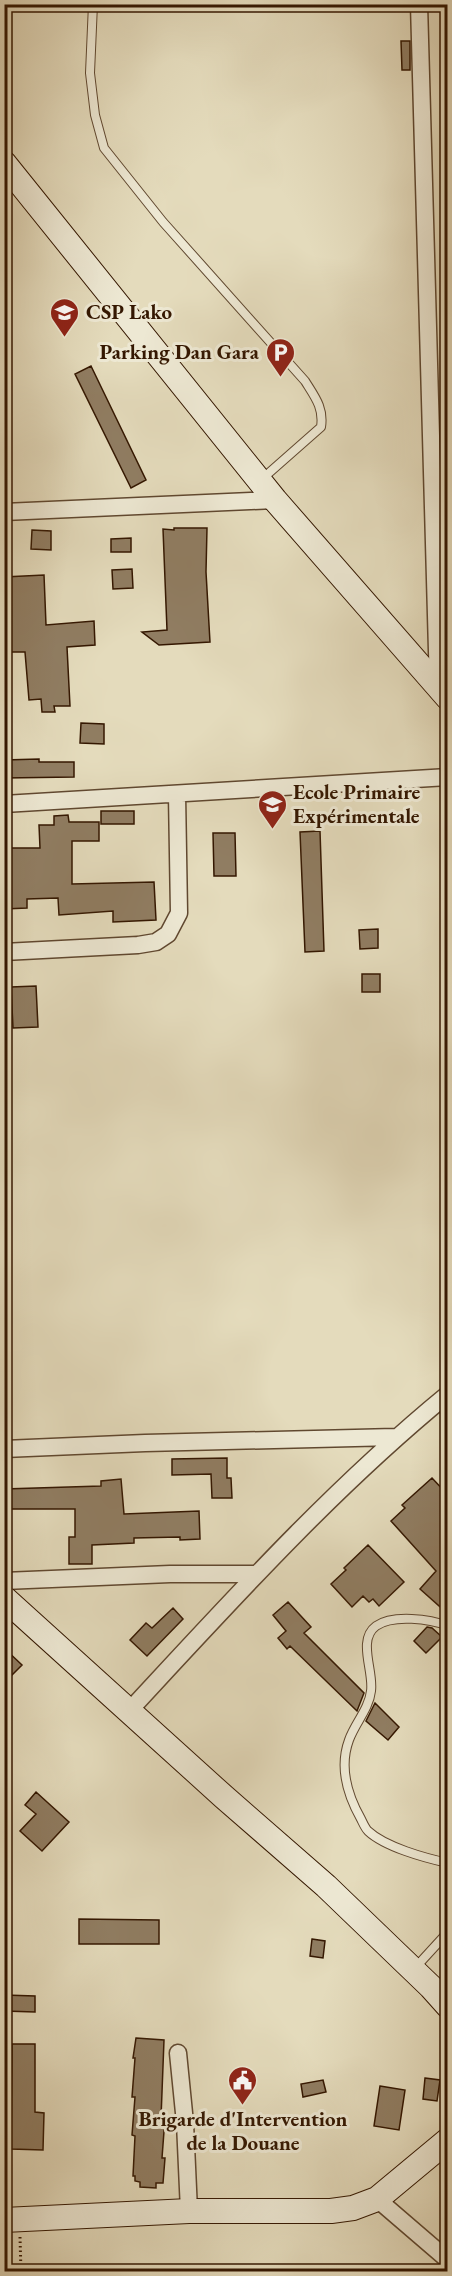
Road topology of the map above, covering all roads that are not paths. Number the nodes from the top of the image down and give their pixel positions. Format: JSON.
{"nodes":[{"id":1,"x":93,"y":4,"type":"edge"},
{"id":2,"x":419,"y":4,"type":"edge"},
{"id":3,"x":4,"y":163,"type":"edge"},
{"id":4,"x":260,"y":482,"type":"junction"},
{"id":5,"x":275,"y":500,"type":"junction"},
{"id":6,"x":4,"y":512,"type":"edge"},
{"id":7,"x":443,"y":693,"type":"edge"},
{"id":8,"x":447,"y":777,"type":"edge"},
{"id":9,"x":177,"y":794,"type":"junction"},
{"id":10,"x":4,"y":804,"type":"edge"},
{"id":11,"x":4,"y":952,"type":"edge"},
{"id":12,"x":447,"y":1394,"type":"edge"},
{"id":13,"x":395,"y":1437,"type":"junction"},
{"id":14,"x":4,"y":1449,"type":"edge"},
{"id":15,"x":256,"y":1575,"type":"junction"},
{"id":16,"x":4,"y":1581,"type":"edge"},
{"id":17,"x":4,"y":1598,"type":"edge"},
{"id":18,"x":447,"y":1626,"type":"edge"},
{"id":19,"x":129,"y":1711,"type":"junction"},
{"id":20,"x":447,"y":1863,"type":"edge"},
{"id":21,"x":447,"y":1932,"type":"edge"},
{"id":22,"x":413,"y":1970,"type":"junction"},
{"id":23,"x":447,"y":2006,"type":"edge"},
{"id":24,"x":178,"y":2053,"type":"dead end"},
{"id":25,"x":447,"y":2140,"type":"edge"},
{"id":26,"x":377,"y":2199,"type":"junction"},
{"id":27,"x":189,"y":2211,"type":"junction"},
{"id":28,"x":12,"y":2219,"type":"edge"},
{"id":29,"x":447,"y":2260,"type":"edge"}],
"edges":[{"from":1,"to":4,"type":"lane"},
{"from":2,"to":7,"type":"street"},
{"from":3,"to":4,"type":"street"},
{"from":4,"to":5,"type":"street"},
{"from":5,"to":6,"type":"street"},
{"from":5,"to":7,"type":"street"},
{"from":8,"to":9,"type":"street"},
{"from":9,"to":10,"type":"street"},
{"from":9,"to":11,"type":"street"},
{"from":12,"to":13,"type":"street"},
{"from":13,"to":14,"type":"street"},
{"from":13,"to":15,"type":"street"},
{"from":15,"to":16,"type":"street"},
{"from":15,"to":19,"type":"street"},
{"from":17,"to":19,"type":"street"},
{"from":18,"to":20,"type":"lane"},
{"from":19,"to":22,"type":"street"},
{"from":21,"to":22,"type":"lane"},
{"from":22,"to":23,"type":"street"},
{"from":24,"to":27,"type":"street"},
{"from":25,"to":26,"type":"street"},
{"from":26,"to":27,"type":"street"},
{"from":26,"to":29,"type":"street"},
{"from":27,"to":28,"type":"street"}]}
